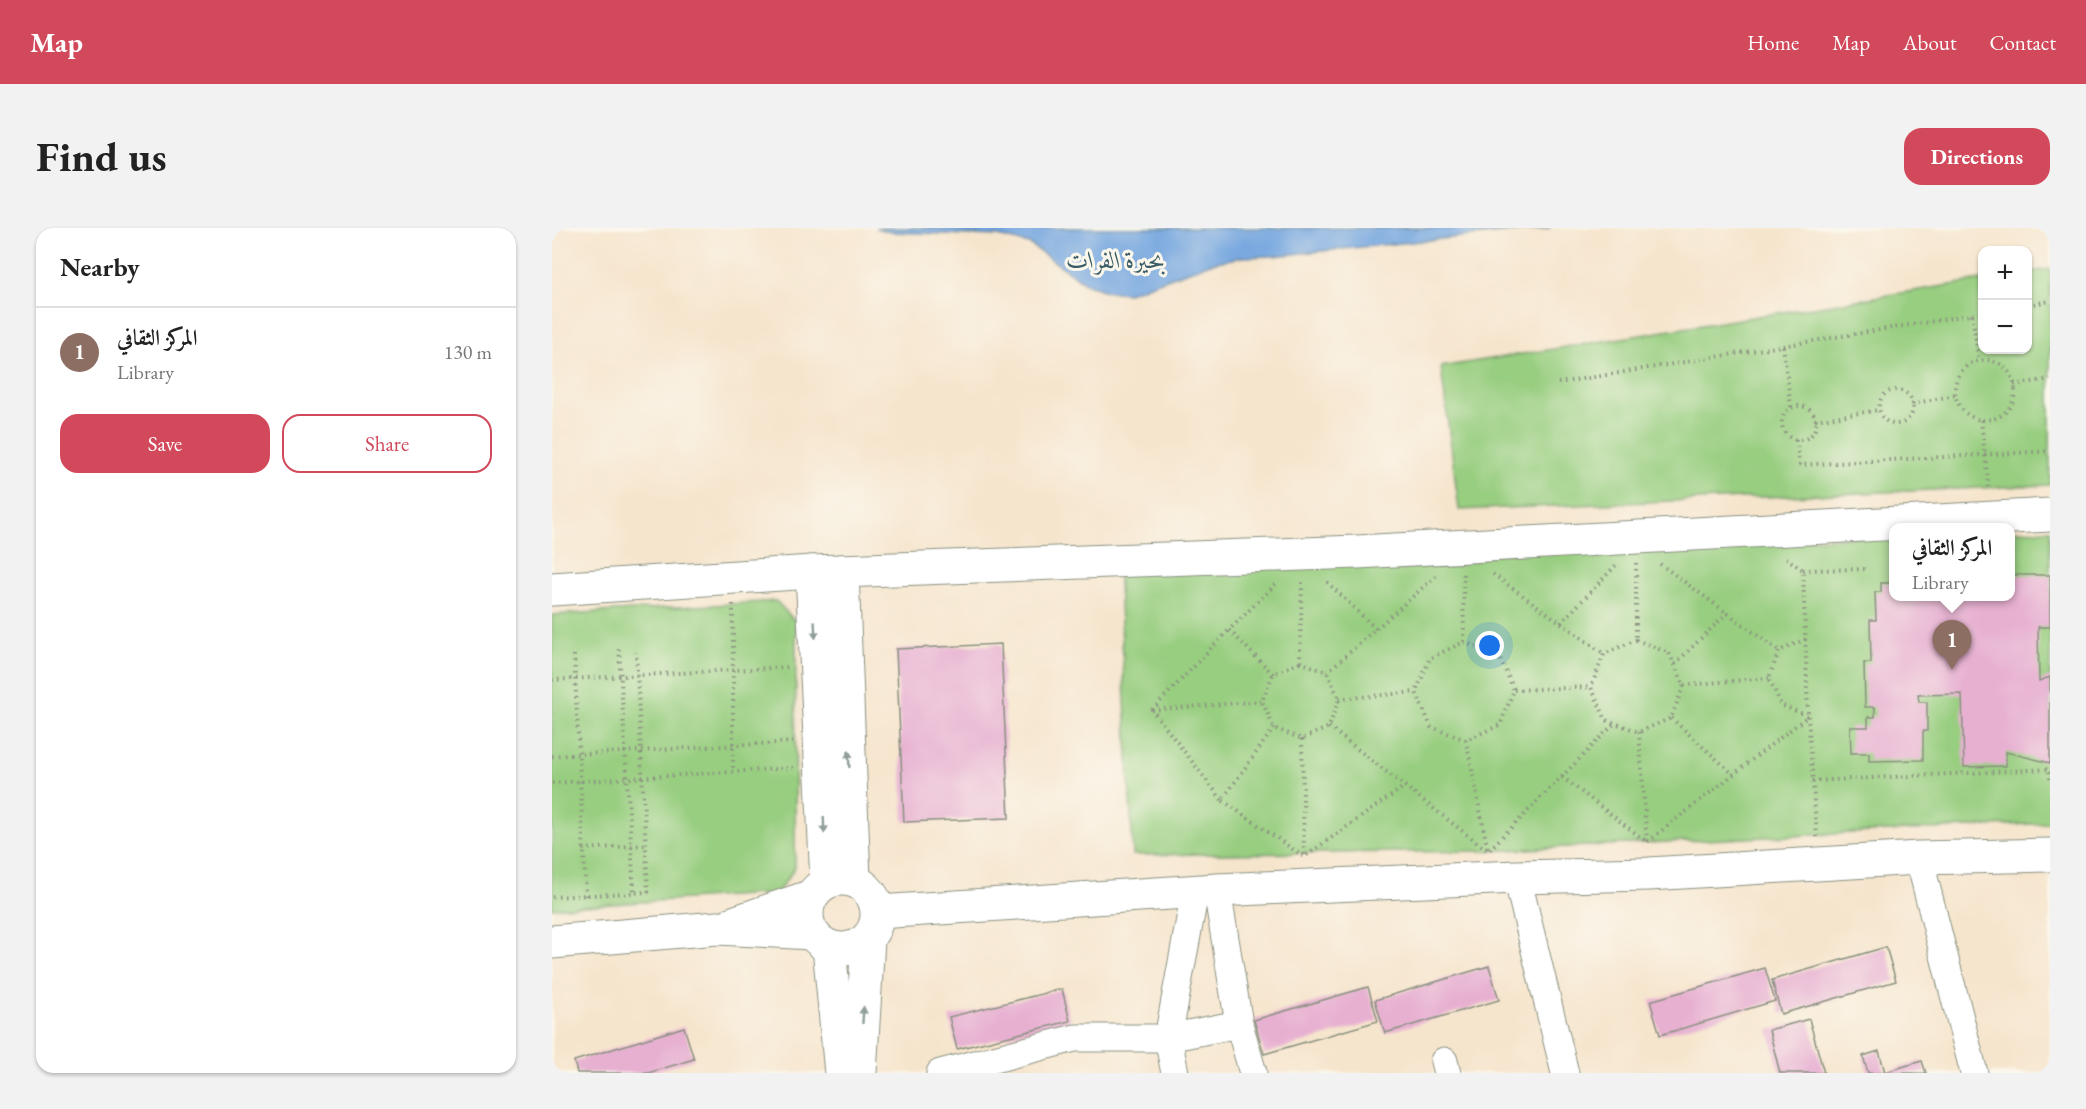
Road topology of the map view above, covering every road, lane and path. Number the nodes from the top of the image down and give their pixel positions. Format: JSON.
{"nodes":[{"id":1,"x":2050,"y":302,"type":"edge"},
{"id":2,"x":2032,"y":304,"type":"edge"},
{"id":3,"x":1978,"y":314,"type":"edge"},
{"id":4,"x":1972,"y":315,"type":"junction"},
{"id":5,"x":1783,"y":346,"type":"junction"},
{"id":6,"x":1979,"y":361,"type":"junction"},
{"id":7,"x":2050,"y":379,"type":"edge"},
{"id":8,"x":1558,"y":383,"type":"dead end"},
{"id":9,"x":2014,"y":385,"type":"junction"},
{"id":10,"x":1955,"y":396,"type":"junction"},
{"id":11,"x":1912,"y":404,"type":"junction"},
{"id":12,"x":1791,"y":408,"type":"junction"},
{"id":13,"x":1879,"y":410,"type":"junction"},
{"id":14,"x":1815,"y":420,"type":"junction"},
{"id":15,"x":1981,"y":420,"type":"junction"},
{"id":16,"x":1796,"y":440,"type":"junction"},
{"id":17,"x":2050,"y":451,"type":"edge"},
{"id":18,"x":1985,"y":455,"type":"junction"},
{"id":19,"x":2050,"y":515,"type":"edge"},
{"id":20,"x":1992,"y":518,"type":"junction"},
{"id":21,"x":1899,"y":523,"type":"edge"},
{"id":22,"x":1889,"y":524,"type":"edge"},
{"id":23,"x":1777,"y":552,"type":"dead end"},
{"id":24,"x":1636,"y":557,"type":"dead end"},
{"id":25,"x":1654,"y":559,"type":"dead end"},
{"id":26,"x":1463,"y":563,"type":"dead end"},
{"id":27,"x":1619,"y":563,"type":"dead end"},
{"id":28,"x":1869,"y":569,"type":"dead end"},
{"id":29,"x":1803,"y":570,"type":"junction"},
{"id":30,"x":1490,"y":571,"type":"dead end"},
{"id":31,"x":827,"y":572,"type":"junction"},
{"id":32,"x":1319,"y":574,"type":"dead end"},
{"id":33,"x":1437,"y":575,"type":"dead end"},
{"id":34,"x":1302,"y":581,"type":"dead end"},
{"id":35,"x":1278,"y":582,"type":"dead end"},
{"id":36,"x":552,"y":589,"type":"edge"},
{"id":37,"x":733,"y":603,"type":"dead end"},
{"id":38,"x":1727,"y":613,"type":"junction"},
{"id":39,"x":1561,"y":623,"type":"junction"},
{"id":40,"x":1376,"y":629,"type":"junction"},
{"id":41,"x":1229,"y":630,"type":"junction"},
{"id":42,"x":1806,"y":639,"type":"junction"},
{"id":43,"x":1636,"y":640,"type":"junction"},
{"id":44,"x":1464,"y":642,"type":"junction"},
{"id":45,"x":619,"y":649,"type":"dead end"},
{"id":46,"x":1779,"y":651,"type":"junction"},
{"id":47,"x":636,"y":652,"type":"dead end"},
{"id":48,"x":1604,"y":654,"type":"junction"},
{"id":49,"x":574,"y":655,"type":"dead end"},
{"id":50,"x":1300,"y":662,"type":"junction"},
{"id":51,"x":1675,"y":664,"type":"junction"},
{"id":52,"x":796,"y":666,"type":"dead end"},
{"id":53,"x":733,"y":670,"type":"junction"},
{"id":54,"x":1327,"y":672,"type":"junction"},
{"id":55,"x":1273,"y":674,"type":"junction"},
{"id":56,"x":637,"y":675,"type":"junction"},
{"id":57,"x":620,"y":676,"type":"junction"},
{"id":58,"x":1769,"y":678,"type":"junction"},
{"id":59,"x":574,"y":679,"type":"junction"},
{"id":60,"x":552,"y":680,"type":"edge"},
{"id":61,"x":1684,"y":685,"type":"junction"},
{"id":62,"x":1591,"y":687,"type":"junction"},
{"id":63,"x":1514,"y":690,"type":"junction"},
{"id":64,"x":1416,"y":692,"type":"junction"},
{"id":65,"x":1339,"y":699,"type":"junction"},
{"id":66,"x":1262,"y":701,"type":"junction"},
{"id":67,"x":1152,"y":710,"type":"junction"},
{"id":68,"x":1808,"y":716,"type":"junction"},
{"id":69,"x":1671,"y":718,"type":"junction"},
{"id":70,"x":1615,"y":723,"type":"junction"},
{"id":71,"x":1329,"y":727,"type":"junction"},
{"id":72,"x":1274,"y":728,"type":"junction"},
{"id":73,"x":1639,"y":732,"type":"junction"},
{"id":74,"x":1302,"y":739,"type":"junction"},
{"id":75,"x":1466,"y":740,"type":"junction"},
{"id":76,"x":733,"y":746,"type":"junction"},
{"id":77,"x":641,"y":751,"type":"junction"},
{"id":78,"x":625,"y":752,"type":"junction"},
{"id":79,"x":821,"y":753,"type":"junction"},
{"id":80,"x":578,"y":754,"type":"junction"},
{"id":81,"x":552,"y":756,"type":"edge"},
{"id":82,"x":733,"y":771,"type":"junction"},
{"id":83,"x":1733,"y":774,"type":"junction"},
{"id":84,"x":642,"y":777,"type":"junction"},
{"id":85,"x":1562,"y":777,"type":"junction"},
{"id":86,"x":627,"y":778,"type":"junction"},
{"id":87,"x":2050,"y":779,"type":"edge"},
{"id":88,"x":580,"y":781,"type":"junction"},
{"id":89,"x":1812,"y":782,"type":"junction"},
{"id":90,"x":552,"y":783,"type":"edge"},
{"id":91,"x":1405,"y":786,"type":"junction"},
{"id":92,"x":1222,"y":800,"type":"junction"},
{"id":93,"x":646,"y":845,"type":"junction"},
{"id":94,"x":631,"y":846,"type":"junction"},
{"id":95,"x":583,"y":849,"type":"junction"},
{"id":96,"x":2050,"y":855,"type":"edge"},
{"id":97,"x":1648,"y":858,"type":"junction"},
{"id":98,"x":1919,"y":858,"type":"junction"},
{"id":99,"x":1819,"y":865,"type":"junction"},
{"id":100,"x":1500,"y":869,"type":"junction"},
{"id":101,"x":1305,"y":872,"type":"junction"},
{"id":102,"x":831,"y":886,"type":"junction"},
{"id":103,"x":1206,"y":891,"type":"junction"},
{"id":104,"x":634,"y":892,"type":"junction"},
{"id":105,"x":586,"y":896,"type":"junction"},
{"id":106,"x":552,"y":897,"type":"edge"},
{"id":107,"x":873,"y":925,"type":"junction"},
{"id":108,"x":717,"y":928,"type":"junction"},
{"id":109,"x":821,"y":940,"type":"junction"},
{"id":110,"x":552,"y":942,"type":"edge"},
{"id":111,"x":1239,"y":1024,"type":"junction"},
{"id":112,"x":1168,"y":1038,"type":"junction"},
{"id":113,"x":841,"y":1073,"type":"edge"},
{"id":114,"x":860,"y":1073,"type":"edge"},
{"id":115,"x":940,"y":1073,"type":"edge"},
{"id":116,"x":1175,"y":1073,"type":"edge"},
{"id":117,"x":1253,"y":1073,"type":"edge"},
{"id":118,"x":1565,"y":1073,"type":"edge"},
{"id":119,"x":1974,"y":1073,"type":"edge"}],
"edges":[{"from":1,"to":2,"type":"path"},
{"from":3,"to":4,"type":"path"},
{"from":4,"to":5,"type":"path"},
{"from":4,"to":6,"type":"path"},
{"from":5,"to":8,"type":"path"},
{"from":5,"to":12,"type":"path"},
{"from":6,"to":9,"type":"path"},
{"from":6,"to":10,"type":"path"},
{"from":7,"to":9,"type":"path"},
{"from":9,"to":15,"type":"path"},
{"from":10,"to":11,"type":"path"},
{"from":10,"to":15,"type":"path"},
{"from":11,"to":13,"type":"path"},
{"from":11,"to":13,"type":"path"},
{"from":12,"to":14,"type":"path"},
{"from":12,"to":16,"type":"path"},
{"from":13,"to":14,"type":"path"},
{"from":14,"to":16,"type":"path"},
{"from":15,"to":18,"type":"path"},
{"from":16,"to":18,"type":"path"},
{"from":17,"to":18,"type":"path"},
{"from":18,"to":20,"type":"path"},
{"from":19,"to":20,"type":"main road"},
{"from":20,"to":21,"type":"main road"},
{"from":22,"to":31,"type":"main road"},
{"from":23,"to":29,"type":"path"},
{"from":24,"to":43,"type":"path"},
{"from":25,"to":38,"type":"path"},
{"from":26,"to":44,"type":"path"},
{"from":27,"to":39,"type":"path"},
{"from":28,"to":29,"type":"path"},
{"from":29,"to":42,"type":"path"},
{"from":30,"to":39,"type":"path"},
{"from":31,"to":36,"type":"main road"},
{"from":31,"to":79,"type":"main road","one_way":true},
{"from":102,"to":31,"type":"main road","one_way":true},
{"from":32,"to":40,"type":"path"},
{"from":33,"to":40,"type":"path"},
{"from":34,"to":50,"type":"path"},
{"from":35,"to":41,"type":"path"},
{"from":37,"to":53,"type":"path"},
{"from":38,"to":46,"type":"path"},
{"from":38,"to":51,"type":"path"},
{"from":39,"to":48,"type":"path"},
{"from":40,"to":54,"type":"path"},
{"from":41,"to":55,"type":"path"},
{"from":41,"to":67,"type":"path"},
{"from":42,"to":46,"type":"path"},
{"from":42,"to":68,"type":"path"},
{"from":43,"to":48,"type":"path"},
{"from":43,"to":51,"type":"path"},
{"from":44,"to":63,"type":"path"},
{"from":44,"to":64,"type":"path"},
{"from":45,"to":57,"type":"path"},
{"from":46,"to":58,"type":"path"},
{"from":47,"to":56,"type":"path"},
{"from":48,"to":62,"type":"path"},
{"from":49,"to":59,"type":"path"},
{"from":50,"to":54,"type":"path"},
{"from":50,"to":55,"type":"path"},
{"from":51,"to":61,"type":"path"},
{"from":52,"to":53,"type":"path"},
{"from":53,"to":56,"type":"path"},
{"from":53,"to":76,"type":"path"},
{"from":54,"to":65,"type":"path"},
{"from":55,"to":66,"type":"path"},
{"from":56,"to":57,"type":"path"},
{"from":56,"to":77,"type":"path"},
{"from":57,"to":59,"type":"path"},
{"from":57,"to":78,"type":"path"},
{"from":58,"to":61,"type":"path"},
{"from":58,"to":68,"type":"path"},
{"from":59,"to":60,"type":"path"},
{"from":59,"to":80,"type":"path"},
{"from":61,"to":69,"type":"path"},
{"from":62,"to":63,"type":"path"},
{"from":62,"to":70,"type":"path"},
{"from":63,"to":75,"type":"path"},
{"from":64,"to":65,"type":"path"},
{"from":64,"to":75,"type":"path"},
{"from":65,"to":71,"type":"path"},
{"from":66,"to":67,"type":"path"},
{"from":66,"to":72,"type":"path"},
{"from":67,"to":92,"type":"path"},
{"from":68,"to":83,"type":"path"},
{"from":68,"to":89,"type":"path"},
{"from":69,"to":73,"type":"path"},
{"from":69,"to":83,"type":"path"},
{"from":70,"to":73,"type":"path"},
{"from":70,"to":85,"type":"path"},
{"from":71,"to":74,"type":"path"},
{"from":71,"to":91,"type":"path"},
{"from":72,"to":74,"type":"path"},
{"from":72,"to":92,"type":"path"},
{"from":73,"to":97,"type":"path"},
{"from":74,"to":101,"type":"path"},
{"from":75,"to":100,"type":"path"},
{"from":76,"to":77,"type":"path"},
{"from":76,"to":79,"type":"path"},
{"from":76,"to":82,"type":"path"},
{"from":77,"to":78,"type":"path"},
{"from":77,"to":84,"type":"path"},
{"from":78,"to":80,"type":"path"},
{"from":78,"to":86,"type":"path"},
{"from":79,"to":82,"type":"path"},
{"from":79,"to":102,"type":"main road","one_way":true},
{"from":80,"to":81,"type":"path"},
{"from":80,"to":88,"type":"path"},
{"from":82,"to":84,"type":"path"},
{"from":83,"to":97,"type":"path"},
{"from":84,"to":86,"type":"path"},
{"from":84,"to":93,"type":"path"},
{"from":85,"to":97,"type":"path"},
{"from":85,"to":100,"type":"path"},
{"from":86,"to":88,"type":"path"},
{"from":86,"to":94,"type":"path"},
{"from":87,"to":89,"type":"path"},
{"from":88,"to":90,"type":"path"},
{"from":88,"to":95,"type":"path"},
{"from":89,"to":99,"type":"path"},
{"from":91,"to":100,"type":"path"},
{"from":91,"to":101,"type":"path"},
{"from":92,"to":101,"type":"path"},
{"from":93,"to":94,"type":"path"},
{"from":93,"to":104,"type":"path"},
{"from":94,"to":95,"type":"path"},
{"from":94,"to":104,"type":"path"},
{"from":95,"to":105,"type":"path"},
{"from":96,"to":98,"type":"main road"},
{"from":97,"to":99,"type":"main road"},
{"from":97,"to":100,"type":"main road"},
{"from":98,"to":99,"type":"main road"},
{"from":98,"to":119,"type":"street"},
{"from":100,"to":101,"type":"main road"},
{"from":100,"to":118,"type":"street"},
{"from":101,"to":103,"type":"main road"},
{"from":102,"to":107,"type":"main road"},
{"from":102,"to":108,"type":"main road"},
{"from":102,"to":109,"type":"main road"},
{"from":103,"to":107,"type":"main road"},
{"from":103,"to":111,"type":"street"},
{"from":103,"to":112,"type":"street"},
{"from":104,"to":105,"type":"path"},
{"from":105,"to":106,"type":"path"},
{"from":107,"to":109,"type":"main road"},
{"from":114,"to":107,"type":"main road","one_way":true},
{"from":108,"to":109,"type":"main road"},
{"from":108,"to":110,"type":"main road"},
{"from":109,"to":113,"type":"main road"},
{"from":111,"to":112,"type":"street"},
{"from":111,"to":117,"type":"street"},
{"from":112,"to":115,"type":"street"},
{"from":112,"to":116,"type":"street"}]}
